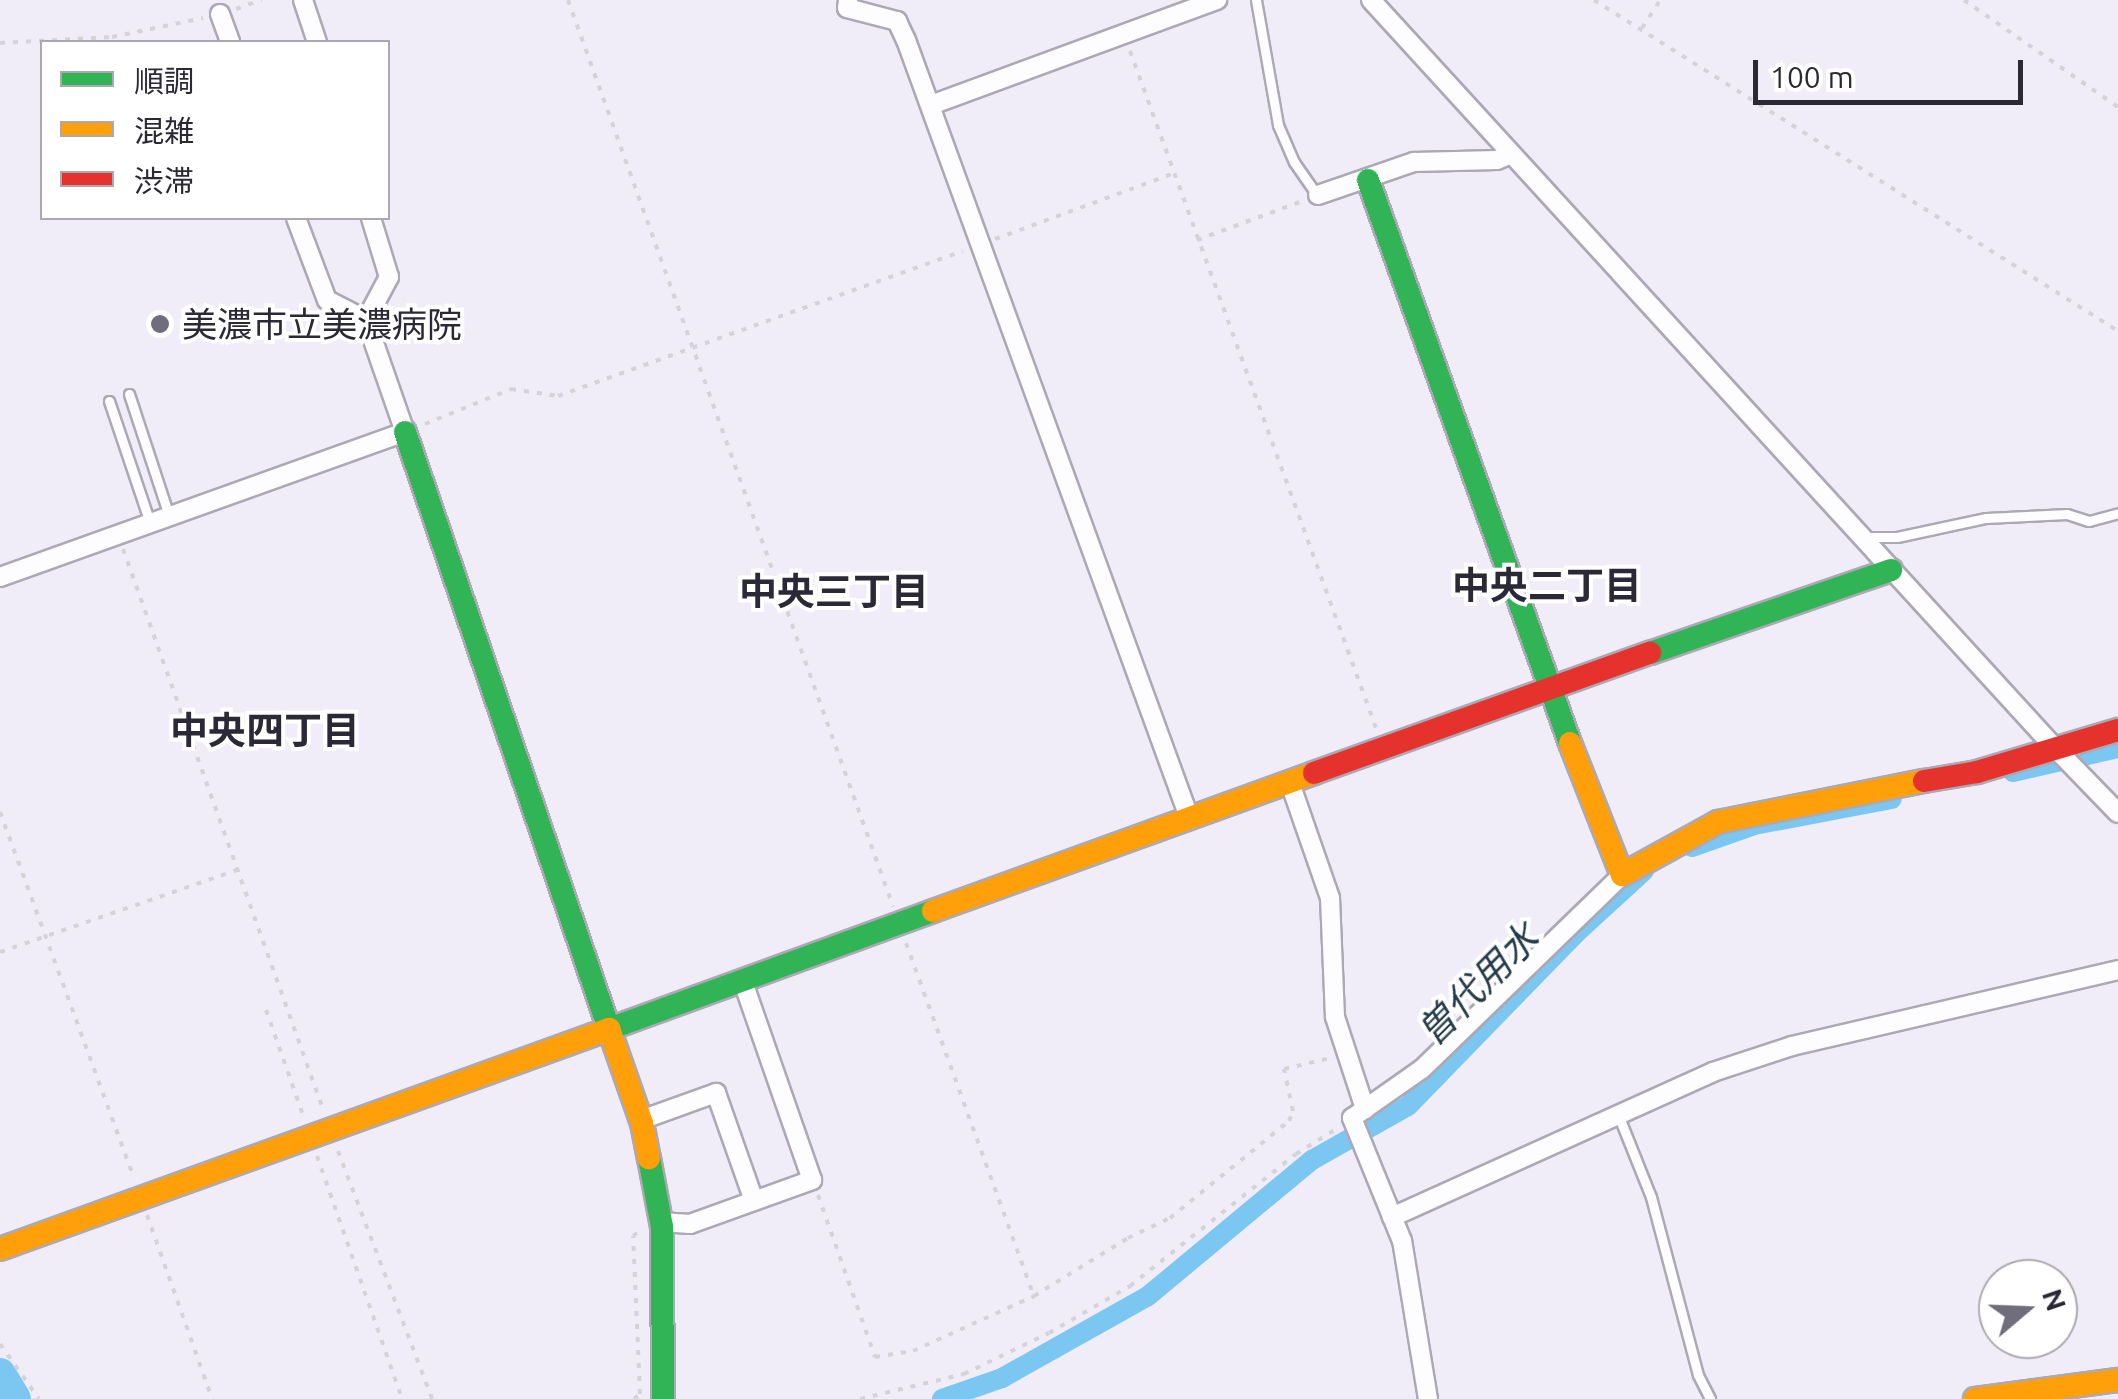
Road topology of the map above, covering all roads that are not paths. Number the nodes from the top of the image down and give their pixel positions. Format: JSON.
{"nodes":[{"id":1,"x":304,"y":0,"type":"edge"},
{"id":2,"x":848,"y":0,"type":"edge"},
{"id":3,"x":1217,"y":0,"type":"edge"},
{"id":4,"x":1256,"y":0,"type":"edge"},
{"id":5,"x":1371,"y":0,"type":"edge"},
{"id":6,"x":220,"y":14,"type":"road end"},
{"id":7,"x":229,"y":40,"type":"edge"},
{"id":8,"x":315,"y":40,"type":"edge"},
{"id":9,"x":931,"y":105,"type":"junction"},
{"id":10,"x":1511,"y":154,"type":"junction"},
{"id":11,"x":1368,"y":180,"type":"junction"},
{"id":12,"x":1318,"y":195,"type":"joint"},
{"id":13,"x":297,"y":220,"type":"edge"},
{"id":14,"x":372,"y":220,"type":"edge"},
{"id":15,"x":366,"y":320,"type":"junction"},
{"id":16,"x":128,"y":394,"type":"dead end"},
{"id":17,"x":109,"y":400,"type":"dead end"},
{"id":18,"x":405,"y":432,"type":"junction"},
{"id":19,"x":2118,"y":513,"type":"edge"},
{"id":20,"x":170,"y":516,"type":"junction"},
{"id":21,"x":150,"y":523,"type":"junction"},
{"id":22,"x":1865,"y":537,"type":"junction"},
{"id":23,"x":1890,"y":570,"type":"junction"},
{"id":24,"x":0,"y":578,"type":"edge"},
{"id":25,"x":1548,"y":688,"type":"junction"},
{"id":26,"x":2118,"y":730,"type":"edge"},
{"id":27,"x":2055,"y":748,"type":"junction"},
{"id":28,"x":1290,"y":783,"type":"junction"},
{"id":29,"x":2118,"y":813,"type":"edge"},
{"id":30,"x":1190,"y":820,"type":"junction"},
{"id":31,"x":1622,"y":875,"type":"junction"},
{"id":32,"x":2118,"y":970,"type":"edge"},
{"id":33,"x":742,"y":982,"type":"junction"},
{"id":34,"x":609,"y":1030,"type":"junction"},
{"id":35,"x":1359,"y":1114,"type":"junction"},
{"id":36,"x":1619,"y":1117,"type":"junction"},
{"id":37,"x":640,"y":1120,"type":"junction"},
{"id":38,"x":754,"y":1201,"type":"junction"},
{"id":39,"x":1392,"y":1217,"type":"junction"},
{"id":40,"x":661,"y":1224,"type":"junction"},
{"id":41,"x":0,"y":1249,"type":"edge"},
{"id":42,"x":2118,"y":1380,"type":"edge"},
{"id":43,"x":2059,"y":1393,"type":"edge"},
{"id":44,"x":662,"y":1399,"type":"edge"},
{"id":45,"x":1428,"y":1399,"type":"edge"},
{"id":46,"x":1710,"y":1399,"type":"edge"},
{"id":47,"x":1974,"y":1399,"type":"edge"}],
"edges":[{"from":1,"to":8,"type":"street"},
{"from":2,"to":9,"type":"street"},
{"from":3,"to":9,"type":"street"},
{"from":4,"to":12,"type":"lane"},
{"from":5,"to":10,"type":"street"},
{"from":6,"to":7,"type":"street"},
{"from":9,"to":30,"type":"street"},
{"from":10,"to":11,"type":"street"},
{"from":10,"to":22,"type":"street"},
{"from":11,"to":12,"type":"street"},
{"from":11,"to":25,"type":"main road"},
{"from":13,"to":15,"type":"street"},
{"from":14,"to":15,"type":"street"},
{"from":15,"to":18,"type":"street"},
{"from":16,"to":20,"type":"lane"},
{"from":17,"to":21,"type":"lane"},
{"from":18,"to":20,"type":"street"},
{"from":18,"to":34,"type":"main road"},
{"from":19,"to":22,"type":"lane"},
{"from":20,"to":21,"type":"street"},
{"from":21,"to":24,"type":"street"},
{"from":22,"to":23,"type":"street"},
{"from":23,"to":25,"type":"main road"},
{"from":23,"to":27,"type":"street"},
{"from":25,"to":28,"type":"main road"},
{"from":25,"to":31,"type":"main road"},
{"from":26,"to":27,"type":"main road"},
{"from":27,"to":29,"type":"street"},
{"from":27,"to":31,"type":"main road"},
{"from":28,"to":30,"type":"main road"},
{"from":28,"to":35,"type":"street"},
{"from":30,"to":33,"type":"main road"},
{"from":31,"to":35,"type":"street"},
{"from":32,"to":36,"type":"street"},
{"from":33,"to":34,"type":"main road"},
{"from":33,"to":38,"type":"street"},
{"from":34,"to":37,"type":"main road"},
{"from":34,"to":41,"type":"main road"},
{"from":35,"to":39,"type":"street"},
{"from":36,"to":39,"type":"street"},
{"from":36,"to":46,"type":"lane"},
{"from":37,"to":38,"type":"street"},
{"from":37,"to":40,"type":"main road"},
{"from":38,"to":40,"type":"street"},
{"from":39,"to":45,"type":"street"},
{"from":40,"to":44,"type":"main road"},
{"from":42,"to":43,"type":"main road"},
{"from":43,"to":47,"type":"main road"}]}
